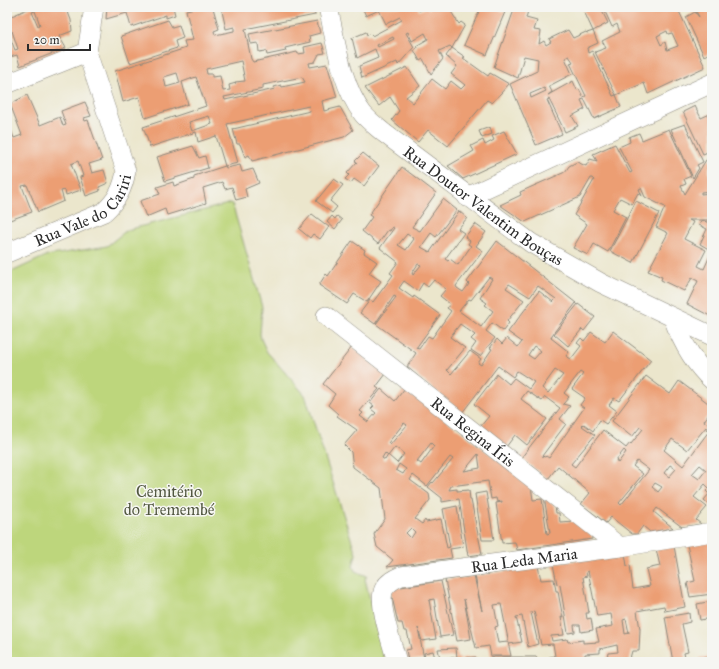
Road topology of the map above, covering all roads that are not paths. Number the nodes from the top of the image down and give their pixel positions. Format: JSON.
{"nodes":[{"id":1,"x":94,"y":7,"type":"edge"},
{"id":2,"x":328,"y":7,"type":"edge"},
{"id":3,"x":87,"y":52,"type":"junction"},
{"id":4,"x":712,"y":82,"type":"edge"},
{"id":5,"x":7,"y":84,"type":"edge"},
{"id":6,"x":467,"y":197,"type":"junction"},
{"id":7,"x":7,"y":253,"type":"edge"},
{"id":8,"x":326,"y":316,"type":"dead end"},
{"id":9,"x":673,"y":318,"type":"junction"},
{"id":10,"x":712,"y":336,"type":"edge"},
{"id":11,"x":712,"y":380,"type":"edge"},
{"id":12,"x":712,"y":532,"type":"edge"},
{"id":13,"x":620,"y":547,"type":"junction"},
{"id":14,"x":397,"y":662,"type":"edge"}],
"edges":[{"from":1,"to":3,"type":"street","name":"Rua Vale do Cariri"},
{"from":2,"to":6,"type":"street","name":"Rua Doutor Valentim Bouças"},
{"from":3,"to":5,"type":"street"},
{"from":3,"to":7,"type":"street","name":"Rua Vale do Cariri"},
{"from":4,"to":6,"type":"street"},
{"from":6,"to":9,"type":"street","name":"Rua Doutor Valentim Bouças"},
{"from":8,"to":13,"type":"street","name":"Rua Regina Íris"},
{"from":9,"to":10,"type":"street","name":"Rua Doutor Valentim Bouças"},
{"from":9,"to":11,"type":"street"},
{"from":12,"to":13,"type":"street","name":"Rua Leda Maria"},
{"from":13,"to":14,"type":"street","name":"Rua Leda Maria"}]}
